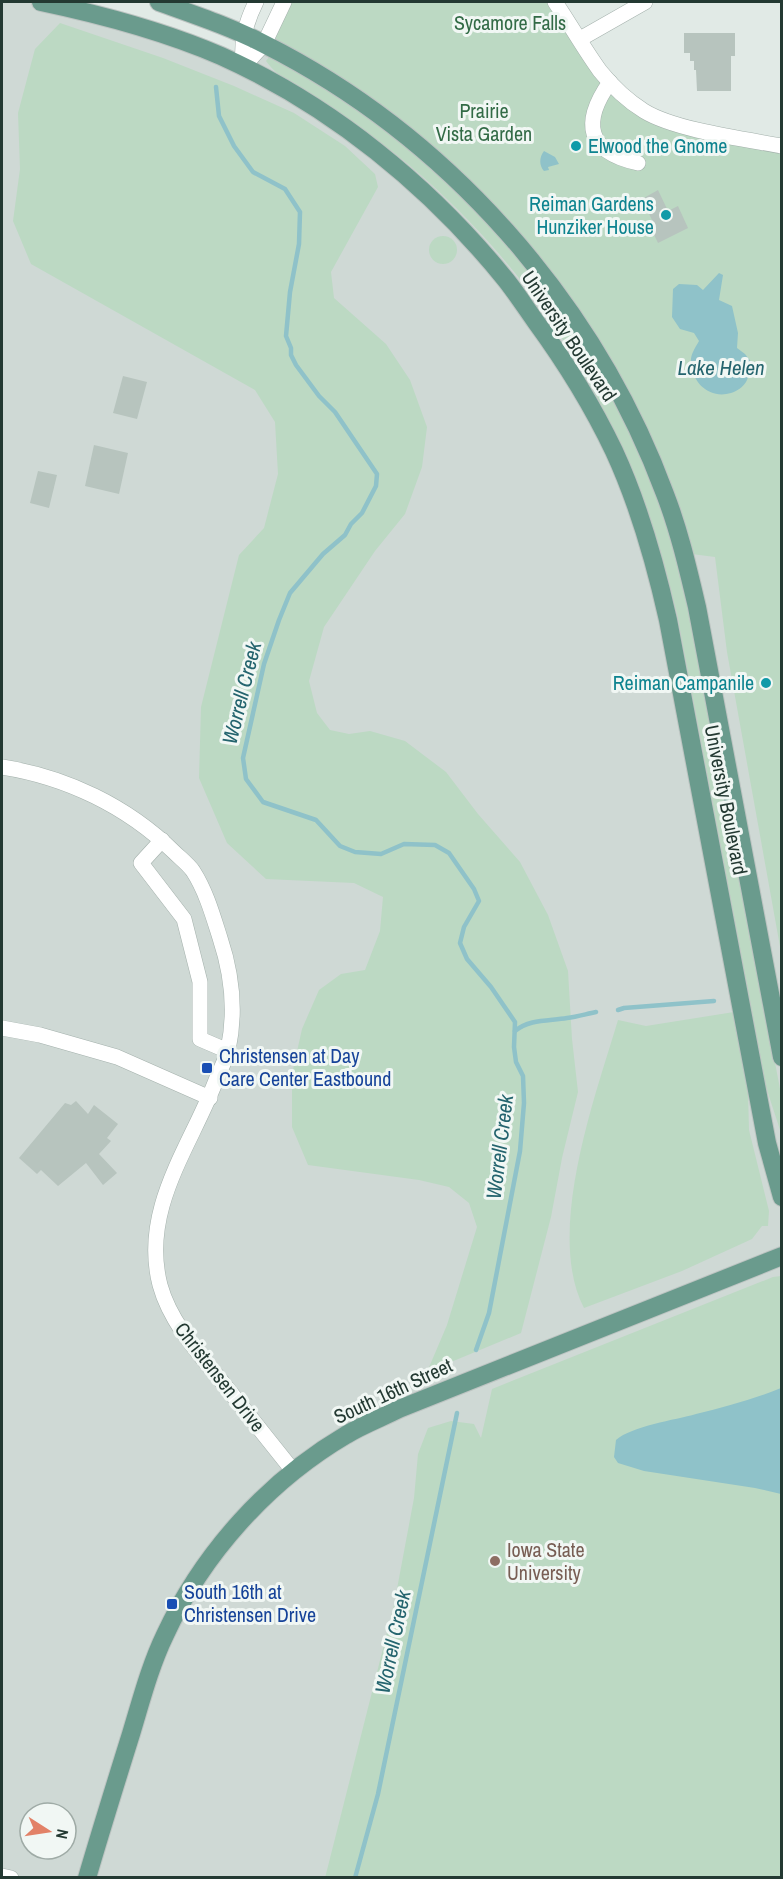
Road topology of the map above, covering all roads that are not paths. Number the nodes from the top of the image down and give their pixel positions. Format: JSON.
{"nodes":[{"id":1,"x":41,"y":2,"type":"edge"},
{"id":2,"x":159,"y":2,"type":"edge"},
{"id":3,"x":256,"y":2,"type":"edge"},
{"id":4,"x":284,"y":2,"type":"edge"},
{"id":5,"x":555,"y":2,"type":"edge"},
{"id":6,"x":645,"y":2,"type":"edge"},
{"id":7,"x":243,"y":34,"type":"junction"},
{"id":8,"x":580,"y":39,"type":"junction"},
{"id":9,"x":264,"y":44,"type":"junction"},
{"id":10,"x":243,"y":67,"type":"junction"},
{"id":11,"x":610,"y":82,"type":"junction"},
{"id":12,"x":782,"y":146,"type":"edge"},
{"id":13,"x":638,"y":163,"type":"dead end"},
{"id":14,"x":2,"y":767,"type":"edge"},
{"id":15,"x":162,"y":840,"type":"junction"},
{"id":16,"x":2,"y":1028,"type":"edge"},
{"id":17,"x":228,"y":1051,"type":"junction"},
{"id":18,"x":782,"y":1057,"type":"edge"},
{"id":19,"x":210,"y":1098,"type":"junction"},
{"id":20,"x":782,"y":1197,"type":"edge"},
{"id":21,"x":782,"y":1256,"type":"edge"},
{"id":22,"x":294,"y":1472,"type":"junction"},
{"id":23,"x":2,"y":1876,"type":"edge"},
{"id":24,"x":11,"y":1878,"type":"edge"},
{"id":25,"x":87,"y":1878,"type":"edge"}],
"edges":[{"from":1,"to":10,"type":"main road","name":"University Boulevard"},
{"from":2,"to":7,"type":"main road","name":"University Boulevard"},
{"from":3,"to":7,"type":"street"},
{"from":4,"to":9,"type":"street"},
{"from":5,"to":8,"type":"street"},
{"from":6,"to":8,"type":"street"},
{"from":7,"to":9,"type":"main road","name":"University Boulevard"},
{"from":7,"to":10,"type":"street"},
{"from":8,"to":11,"type":"street"},
{"from":9,"to":10,"type":"street"},
{"from":9,"to":18,"type":"main road","name":"University Boulevard"},
{"from":10,"to":20,"type":"main road","name":"University Boulevard"},
{"from":11,"to":12,"type":"street"},
{"from":11,"to":13,"type":"street"},
{"from":14,"to":15,"type":"street","name":"Christensen Drive"},
{"from":15,"to":17,"type":"street","name":"Christensen Drive"},
{"from":15,"to":17,"type":"street"},
{"from":16,"to":19,"type":"street"},
{"from":17,"to":19,"type":"street","name":"Christensen Drive"},
{"from":19,"to":22,"type":"street","name":"Christensen Drive"},
{"from":21,"to":22,"type":"main road","name":"South 16th Street"},
{"from":22,"to":25,"type":"main road","name":"South 16th Street"},
{"from":23,"to":24,"type":"street"}]}
